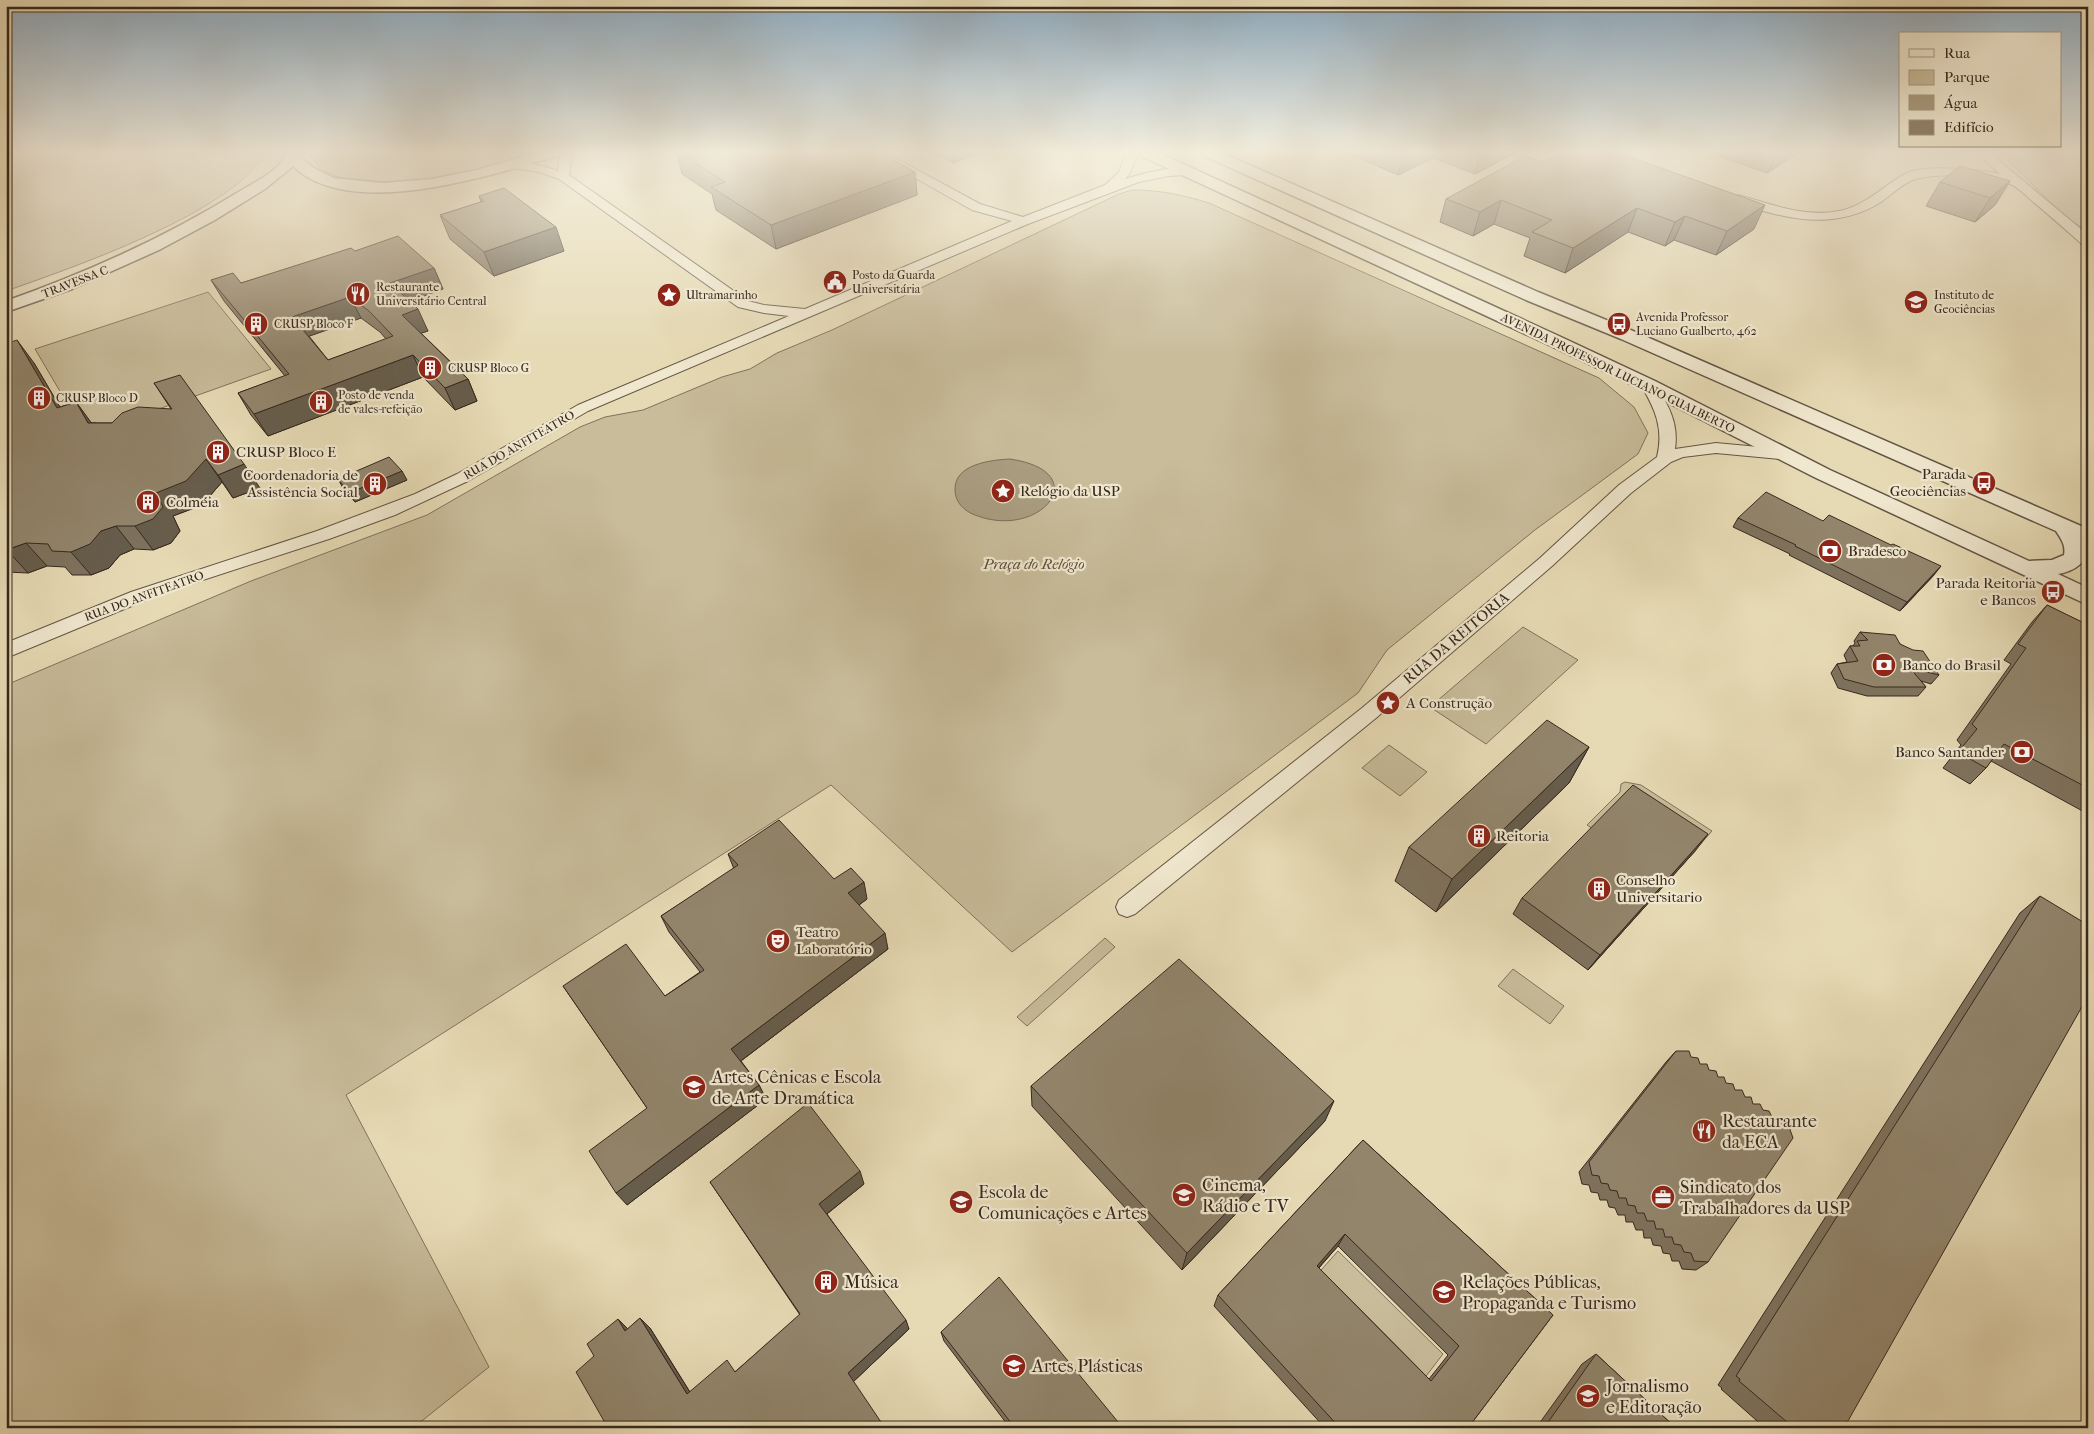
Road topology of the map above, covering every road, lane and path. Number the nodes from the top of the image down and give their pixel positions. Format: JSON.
{"nodes":[{"id":1,"x":207,"y":220,"type":"edge"},
{"id":2,"x":625,"y":220,"type":"edge"},
{"id":3,"x":985,"y":220,"type":"edge"},
{"id":4,"x":1024,"y":220,"type":"edge"},
{"id":5,"x":1291,"y":220,"type":"edge"},
{"id":6,"x":1359,"y":220,"type":"edge"},
{"id":7,"x":2062,"y":220,"type":"edge"},
{"id":8,"x":995,"y":233,"type":"junction"},
{"id":9,"x":2088,"y":242,"type":"edge"},
{"id":10,"x":1499,"y":281,"type":"junction"},
{"id":11,"x":1532,"y":296,"type":"junction"},
{"id":12,"x":1462,"y":298,"type":"junction"},
{"id":13,"x":743,"y":304,"type":"junction"},
{"id":14,"x":6,"y":306,"type":"edge"},
{"id":15,"x":810,"y":313,"type":"junction"},
{"id":16,"x":1503,"y":317,"type":"junction"},
{"id":17,"x":741,"y":341,"type":"junction"},
{"id":18,"x":1648,"y":385,"type":"junction"},
{"id":19,"x":1782,"y":454,"type":"junction"},
{"id":20,"x":1665,"y":459,"type":"junction"},
{"id":21,"x":2065,"y":528,"type":"junction"},
{"id":22,"x":2088,"y":537,"type":"edge"},
{"id":23,"x":2024,"y":568,"type":"junction"},
{"id":24,"x":2088,"y":597,"type":"edge"},
{"id":25,"x":6,"y":651,"type":"edge"},
{"id":26,"x":1127,"y":908,"type":"dead end"}],
"edges":[{"from":1,"to":14,"type":"street","name":"TRAVESSA C"},
{"from":2,"to":13,"type":"street"},
{"from":3,"to":8,"type":"street"},
{"from":4,"to":8,"type":"street","name":"RUA DO ANFITEATRO"},
{"from":5,"to":12,"type":"street","name":"AVENIDA PROFESSOR LUCIANO GUALBERTO"},
{"from":6,"to":10,"type":"street"},
{"from":7,"to":9,"type":"street"},
{"from":8,"to":15,"type":"street","name":"RUA DO ANFITEATRO"},
{"from":10,"to":11,"type":"street"},
{"from":10,"to":12,"type":"street"},
{"from":11,"to":16,"type":"street"},
{"from":11,"to":21,"type":"street"},
{"from":12,"to":16,"type":"street","name":"AVENIDA PROFESSOR LUCIANO GUALBERTO"},
{"from":13,"to":15,"type":"street"},
{"from":13,"to":17,"type":"street"},
{"from":15,"to":17,"type":"street","name":"RUA DO ANFITEATRO"},
{"from":16,"to":18,"type":"street","name":"AVENIDA PROFESSOR LUCIANO GUALBERTO"},
{"from":17,"to":25,"type":"street","name":"RUA DO ANFITEATRO"},
{"from":18,"to":19,"type":"street","name":"AVENIDA PROFESSOR LUCIANO GUALBERTO"},
{"from":18,"to":20,"type":"street"},
{"from":19,"to":20,"type":"street","name":"RUA DA REITORIA"},
{"from":19,"to":23,"type":"street","name":"AVENIDA PROFESSOR LUCIANO GUALBERTO"},
{"from":20,"to":26,"type":"street","name":"RUA DA REITORIA"},
{"from":21,"to":22,"type":"street"},
{"from":21,"to":23,"type":"street"},
{"from":23,"to":24,"type":"street","name":"AVENIDA PROFESSOR LUCIANO GUALBERTO"}]}
